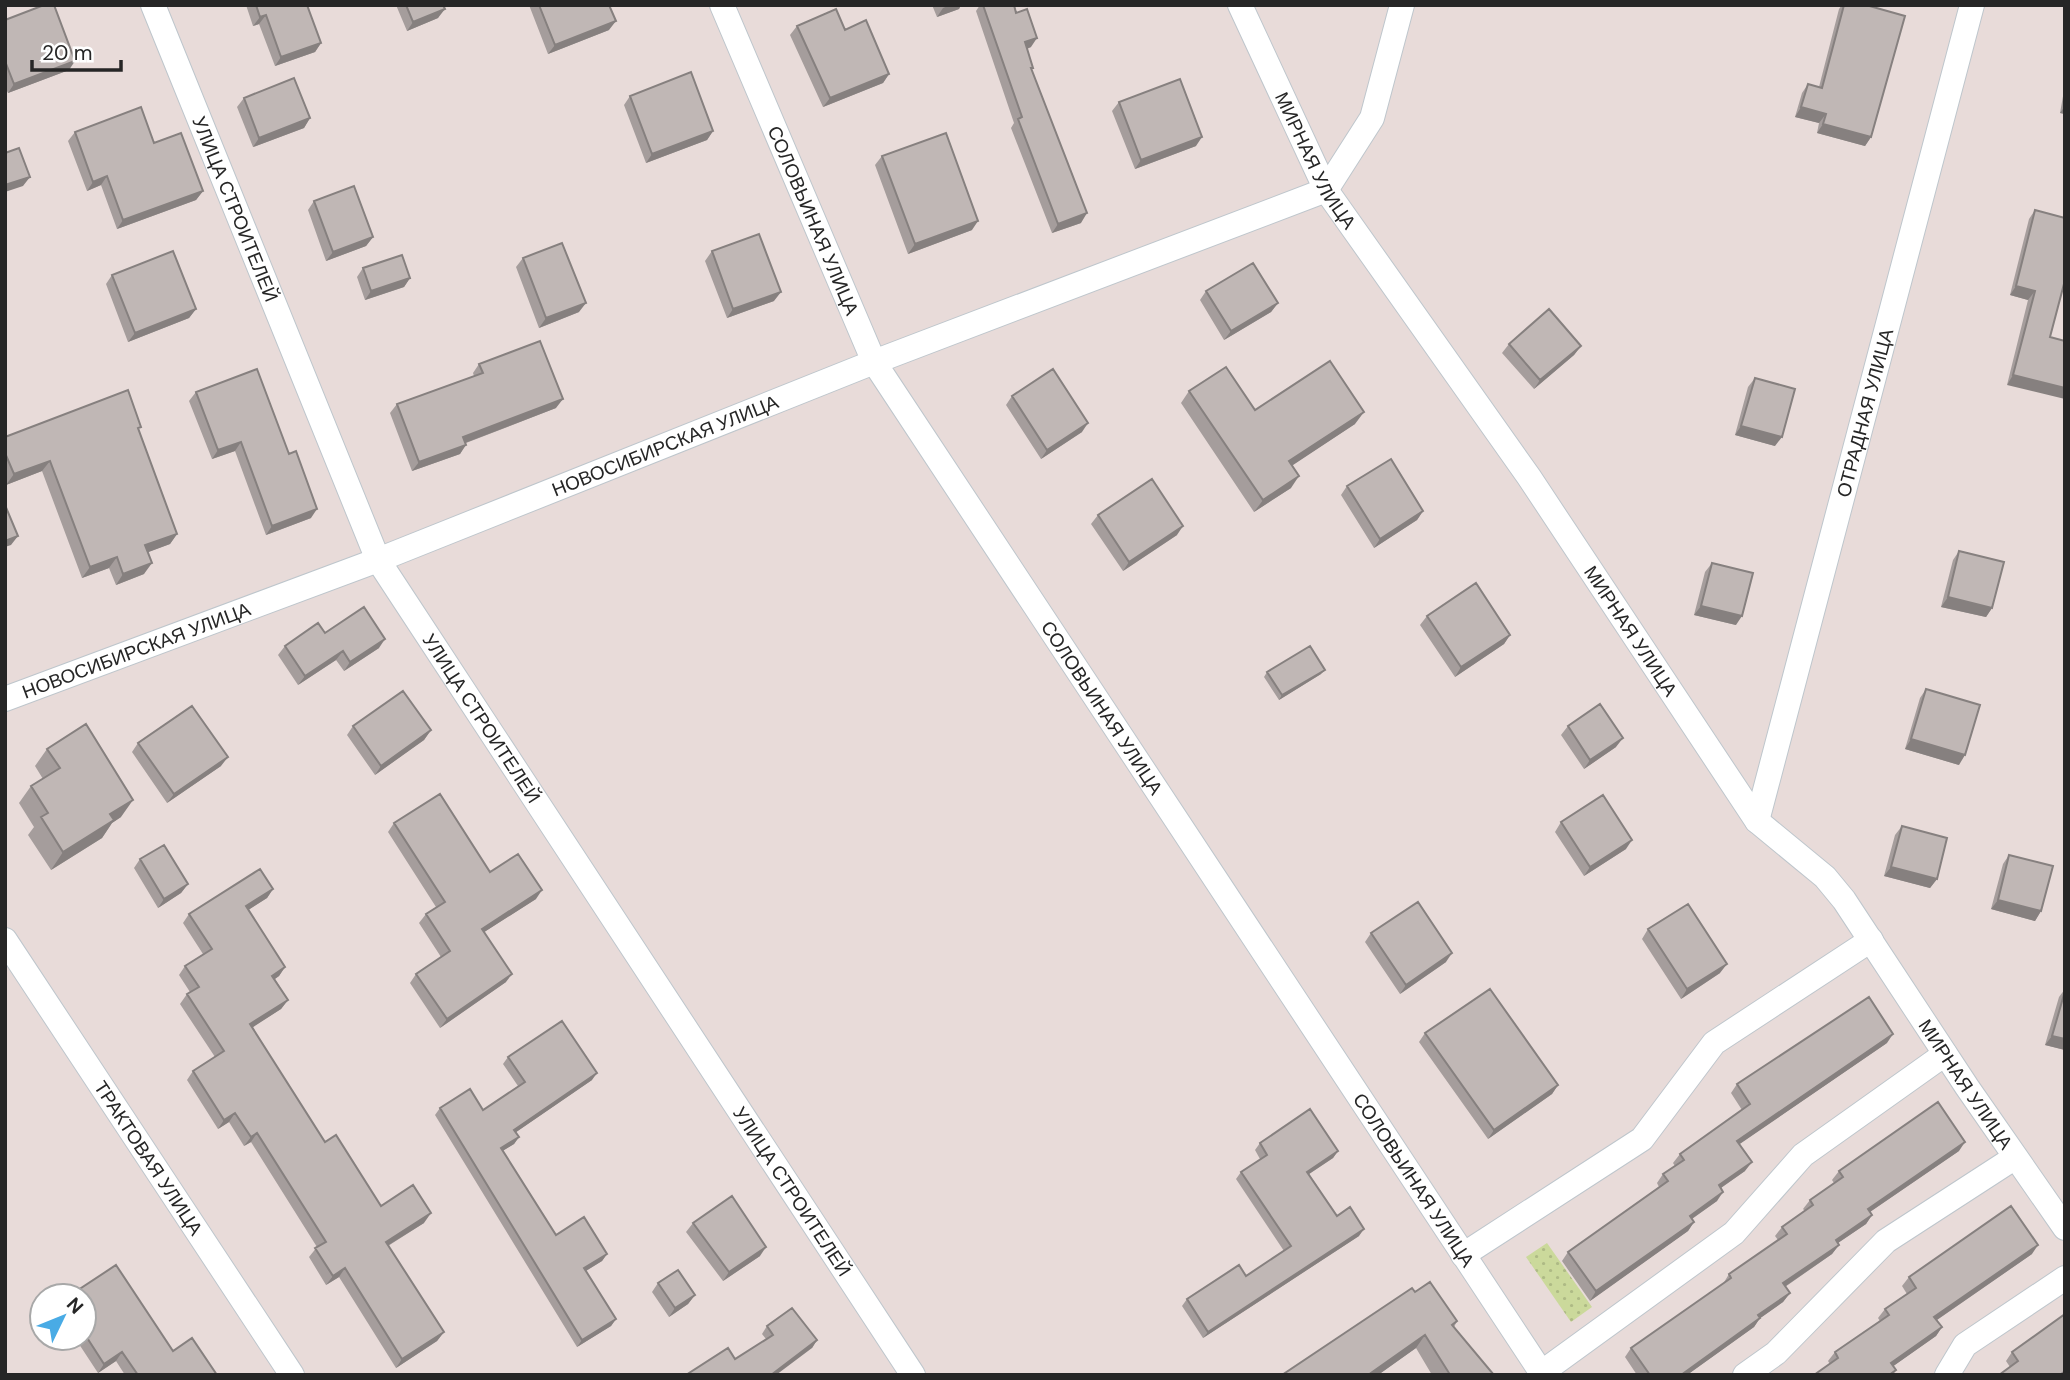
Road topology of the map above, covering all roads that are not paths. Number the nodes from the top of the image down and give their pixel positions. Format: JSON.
{"nodes":[{"id":1,"x":153,"y":5,"type":"edge"},
{"id":2,"x":722,"y":5,"type":"edge"},
{"id":3,"x":1240,"y":5,"type":"edge"},
{"id":4,"x":1402,"y":5,"type":"edge"},
{"id":5,"x":1972,"y":5,"type":"edge"},
{"id":6,"x":1326,"y":190,"type":"junction"},
{"id":7,"x":874,"y":362,"type":"junction"},
{"id":8,"x":378,"y":560,"type":"junction"},
{"id":9,"x":5,"y":699,"type":"edge"},
{"id":10,"x":1757,"y":821,"type":"junction"},
{"id":11,"x":5,"y":940,"type":"edge"},
{"id":12,"x":1871,"y":940,"type":"junction"},
{"id":13,"x":1945,"y":1055,"type":"junction"},
{"id":14,"x":2014,"y":1158,"type":"junction"},
{"id":15,"x":2065,"y":1228,"type":"edge"},
{"id":16,"x":1463,"y":1255,"type":"junction"},
{"id":17,"x":2065,"y":1278,"type":"edge"},
{"id":18,"x":1542,"y":1374,"type":"edge"},
{"id":19,"x":292,"y":1375,"type":"edge"},
{"id":20,"x":914,"y":1375,"type":"edge"},
{"id":21,"x":1745,"y":1375,"type":"edge"},
{"id":22,"x":1947,"y":1375,"type":"edge"}],
"edges":[{"from":1,"to":8,"type":"street","name":"УЛИЦА СТРОИТЕЛЕЙ"},
{"from":2,"to":7,"type":"street","name":"СОЛОВЬИНАЯ УЛИЦА"},
{"from":3,"to":6,"type":"street","name":"МИРНАЯ УЛИЦА"},
{"from":4,"to":6,"type":"street"},
{"from":5,"to":10,"type":"street","name":"ОТРАДНАЯ УЛИЦА"},
{"from":6,"to":7,"type":"street","name":"НОВОСИБИРСКАЯ УЛИЦА"},
{"from":6,"to":10,"type":"street","name":"МИРНАЯ УЛИЦА"},
{"from":7,"to":8,"type":"street","name":"НОВОСИБИРСКАЯ УЛИЦА"},
{"from":7,"to":16,"type":"street","name":"СОЛОВЬИНАЯ УЛИЦА"},
{"from":8,"to":9,"type":"street","name":"НОВОСИБИРСКАЯ УЛИЦА"},
{"from":8,"to":20,"type":"street","name":"УЛИЦА СТРОИТЕЛЕЙ"},
{"from":10,"to":12,"type":"street","name":"МИРНАЯ УЛИЦА"},
{"from":11,"to":19,"type":"street","name":"ТРАКТОВАЯ УЛИЦА"},
{"from":12,"to":13,"type":"street","name":"МИРНАЯ УЛИЦА"},
{"from":12,"to":16,"type":"street"},
{"from":13,"to":14,"type":"street","name":"МИРНАЯ УЛИЦА"},
{"from":13,"to":18,"type":"street"},
{"from":14,"to":15,"type":"street","name":"МИРНАЯ УЛИЦА"},
{"from":14,"to":21,"type":"street"},
{"from":16,"to":18,"type":"street","name":"СОЛОВЬИНАЯ УЛИЦА"},
{"from":17,"to":22,"type":"street"}]}
